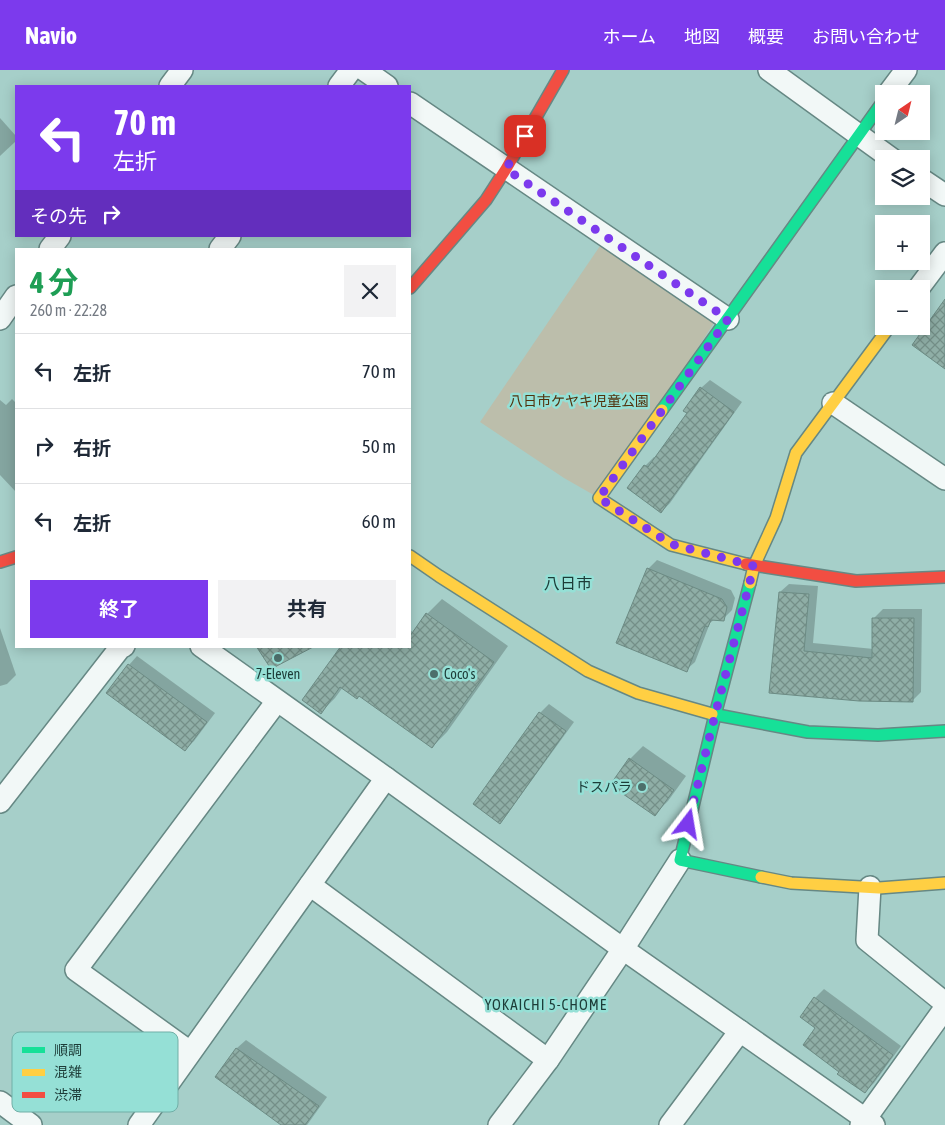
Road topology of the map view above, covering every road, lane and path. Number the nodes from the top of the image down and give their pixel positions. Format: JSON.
{"nodes":[{"id":1,"x":182,"y":70,"type":"edge"},
{"id":2,"x":351,"y":70,"type":"edge"},
{"id":3,"x":364,"y":70,"type":"edge"},
{"id":4,"x":564,"y":70,"type":"edge"},
{"id":5,"x":769,"y":70,"type":"edge"},
{"id":6,"x":906,"y":70,"type":"edge"},
{"id":7,"x":171,"y":85,"type":"edge"},
{"id":8,"x":340,"y":85,"type":"edge"},
{"id":9,"x":386,"y":85,"type":"edge"},
{"id":10,"x":895,"y":85,"type":"edge"},
{"id":11,"x":411,"y":104,"type":"edge"},
{"id":12,"x":875,"y":112,"type":"edge"},
{"id":13,"x":858,"y":135,"type":"junction"},
{"id":14,"x":879,"y":150,"type":"edge"},
{"id":15,"x":506,"y":169,"type":"junction"},
{"id":16,"x":930,"y":185,"type":"edge"},
{"id":17,"x":945,"y":195,"type":"edge"},
{"id":18,"x":59,"y":237,"type":"edge"},
{"id":19,"x":229,"y":237,"type":"edge"},
{"id":20,"x":51,"y":248,"type":"edge"},
{"id":21,"x":221,"y":248,"type":"edge"},
{"id":22,"x":945,"y":253,"type":"edge"},
{"id":23,"x":925,"y":280,"type":"edge"},
{"id":24,"x":411,"y":287,"type":"edge"},
{"id":25,"x":15,"y":297,"type":"edge"},
{"id":26,"x":0,"y":319,"type":"edge"},
{"id":27,"x":728,"y":319,"type":"junction"},
{"id":28,"x":883,"y":335,"type":"edge"},
{"id":29,"x":833,"y":402,"type":"junction"},
{"id":30,"x":945,"y":479,"type":"edge"},
{"id":31,"x":15,"y":557,"type":"edge"},
{"id":32,"x":411,"y":557,"type":"edge"},
{"id":33,"x":0,"y":562,"type":"edge"},
{"id":34,"x":754,"y":566,"type":"junction"},
{"id":35,"x":945,"y":577,"type":"edge"},
{"id":36,"x":120,"y":648,"type":"edge"},
{"id":37,"x":204,"y":648,"type":"edge"},
{"id":38,"x":277,"y":701,"type":"junction"},
{"id":39,"x":715,"y":715,"type":"junction"},
{"id":40,"x":945,"y":731,"type":"edge"},
{"id":41,"x":386,"y":778,"type":"junction"},
{"id":42,"x":0,"y":802,"type":"edge"},
{"id":43,"x":680,"y":860,"type":"junction"},
{"id":44,"x":945,"y":882,"type":"edge"},
{"id":45,"x":310,"y":885,"type":"junction"},
{"id":46,"x":870,"y":887,"type":"junction"},
{"id":47,"x":624,"y":948,"type":"junction"},
{"id":48,"x":945,"y":1004,"type":"edge"},
{"id":49,"x":945,"y":1008,"type":"edge"},
{"id":50,"x":740,"y":1030,"type":"junction"},
{"id":51,"x":162,"y":1032,"type":"edge"},
{"id":52,"x":178,"y":1043,"type":"edge"},
{"id":53,"x":190,"y":1052,"type":"junction"},
{"id":54,"x":548,"y":1060,"type":"junction"},
{"id":55,"x":178,"y":1069,"type":"edge"},
{"id":56,"x":0,"y":1102,"type":"edge"},
{"id":57,"x":12,"y":1111,"type":"edge"},
{"id":58,"x":13,"y":1112,"type":"edge"},
{"id":59,"x":148,"y":1112,"type":"edge"},
{"id":60,"x":867,"y":1123,"type":"edge"},
{"id":61,"x":31,"y":1125,"type":"edge"},
{"id":62,"x":139,"y":1125,"type":"edge"},
{"id":63,"x":499,"y":1125,"type":"edge"},
{"id":64,"x":670,"y":1125,"type":"edge"}],
"edges":[{"from":1,"to":7,"type":"street"},
{"from":2,"to":8,"type":"street"},
{"from":3,"to":9,"type":"street"},
{"from":4,"to":15,"type":"street"},
{"from":5,"to":13,"type":"street"},
{"from":6,"to":10,"type":"street"},
{"from":11,"to":15,"type":"street"},
{"from":12,"to":13,"type":"street"},
{"from":13,"to":14,"type":"street"},
{"from":13,"to":27,"type":"street"},
{"from":15,"to":24,"type":"street"},
{"from":15,"to":27,"type":"street"},
{"from":16,"to":17,"type":"street"},
{"from":18,"to":20,"type":"street"},
{"from":19,"to":21,"type":"street"},
{"from":22,"to":23,"type":"street"},
{"from":25,"to":26,"type":"street"},
{"from":27,"to":34,"type":"street"},
{"from":28,"to":29,"type":"street"},
{"from":29,"to":30,"type":"street"},
{"from":29,"to":34,"type":"street"},
{"from":31,"to":33,"type":"street"},
{"from":32,"to":39,"type":"street"},
{"from":34,"to":35,"type":"street"},
{"from":34,"to":39,"type":"street"},
{"from":36,"to":42,"type":"street"},
{"from":37,"to":38,"type":"street"},
{"from":38,"to":41,"type":"street"},
{"from":38,"to":51,"type":"street"},
{"from":39,"to":40,"type":"street"},
{"from":39,"to":43,"type":"street"},
{"from":41,"to":45,"type":"street"},
{"from":41,"to":47,"type":"street"},
{"from":43,"to":46,"type":"street"},
{"from":43,"to":47,"type":"street"},
{"from":44,"to":46,"type":"street"},
{"from":45,"to":53,"type":"street"},
{"from":45,"to":54,"type":"street"},
{"from":46,"to":48,"type":"street"},
{"from":47,"to":50,"type":"street"},
{"from":47,"to":54,"type":"street"},
{"from":49,"to":60,"type":"street"},
{"from":50,"to":60,"type":"street"},
{"from":50,"to":64,"type":"street"},
{"from":52,"to":53,"type":"street"},
{"from":53,"to":55,"type":"street"},
{"from":54,"to":63,"type":"street"},
{"from":56,"to":57,"type":"street"},
{"from":58,"to":61,"type":"street"},
{"from":59,"to":62,"type":"street"}]}
